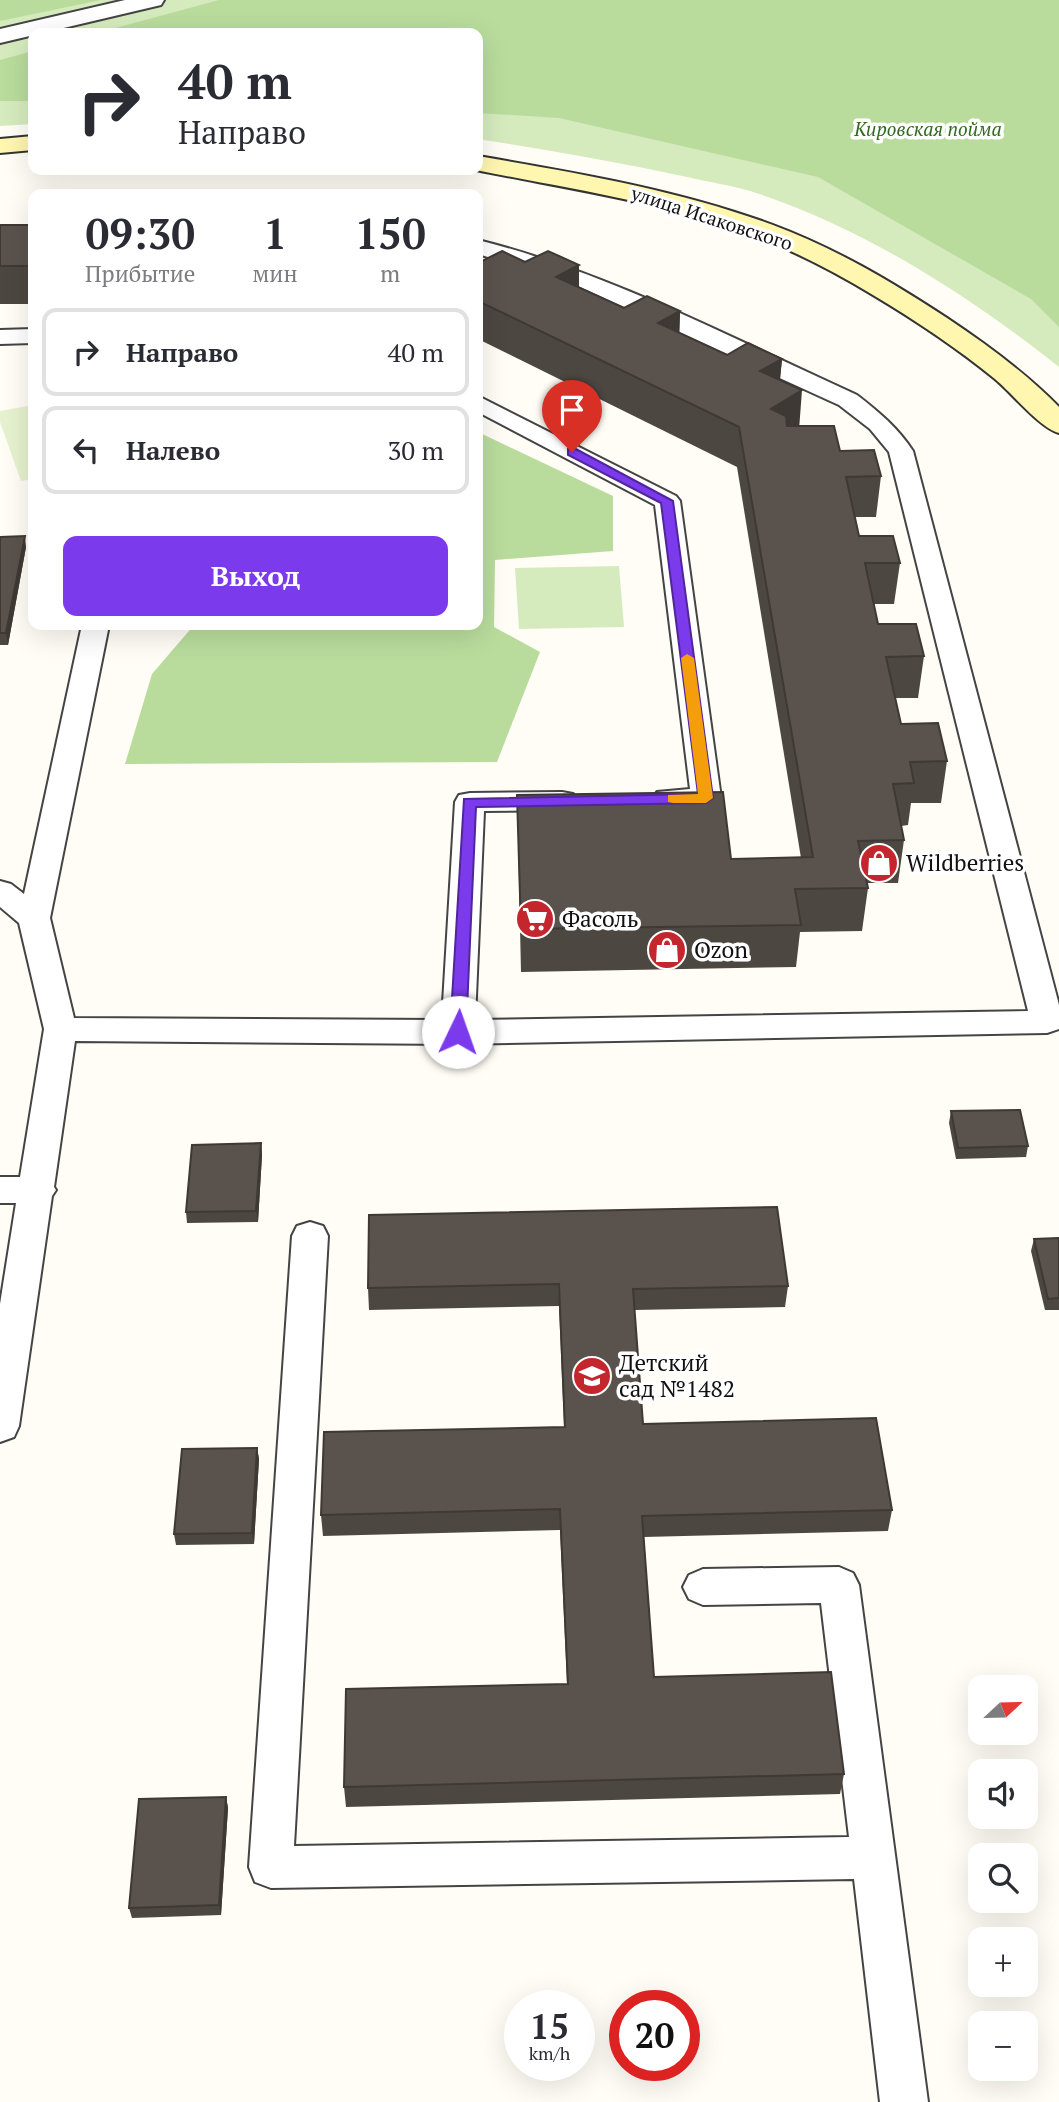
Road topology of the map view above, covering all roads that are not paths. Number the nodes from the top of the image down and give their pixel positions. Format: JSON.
{"nodes":[{"id":1,"x":153,"y":0,"type":"edge"},
{"id":2,"x":34,"y":28,"type":"edge"},
{"id":3,"x":28,"y":29,"type":"edge"},
{"id":4,"x":0,"y":36,"type":"edge"},
{"id":5,"x":28,"y":143,"type":"edge"},
{"id":6,"x":0,"y":146,"type":"edge"},
{"id":7,"x":483,"y":164,"type":"edge"},
{"id":8,"x":483,"y":248,"type":"edge"},
{"id":9,"x":28,"y":336,"type":"edge"},
{"id":10,"x":0,"y":337,"type":"edge"},
{"id":11,"x":483,"y":405,"type":"edge"},
{"id":12,"x":1059,"y":424,"type":"edge"},
{"id":13,"x":94,"y":630,"type":"edge"},
{"id":14,"x":636,"y":799,"type":"edge"},
{"id":15,"x":595,"y":800,"type":"edge"},
{"id":16,"x":0,"y":891,"type":"edge"},
{"id":17,"x":34,"y":918,"type":"junction"},
{"id":18,"x":1053,"y":1022,"type":"edge"},
{"id":19,"x":60,"y":1029,"type":"junction"},
{"id":20,"x":458,"y":1032,"type":"junction"},
{"id":21,"x":38,"y":1189,"type":"junction"},
{"id":22,"x":0,"y":1190,"type":"edge"},
{"id":23,"x":310,"y":1236,"type":"dead end"},
{"id":24,"x":0,"y":1426,"type":"edge"},
{"id":25,"x":703,"y":1587,"type":"dead end"},
{"id":26,"x":873,"y":1858,"type":"junction"},
{"id":27,"x":904,"y":2102,"type":"edge"}],
"edges":[{"from":1,"to":2,"type":"street"},
{"from":3,"to":4,"type":"street"},
{"from":5,"to":6,"type":"street"},
{"from":7,"to":12,"type":"street","name":"улица Исаковского"},
{"from":8,"to":18,"type":"lane"},
{"from":9,"to":10,"type":"lane"},
{"from":11,"to":14,"type":"lane"},
{"from":13,"to":17,"type":"lane"},
{"from":15,"to":20,"type":"lane"},
{"from":16,"to":17,"type":"lane"},
{"from":17,"to":19,"type":"lane"},
{"from":18,"to":20,"type":"lane"},
{"from":19,"to":20,"type":"lane"},
{"from":19,"to":21,"type":"lane"},
{"from":21,"to":22,"type":"lane"},
{"from":21,"to":24,"type":"lane"},
{"from":23,"to":26,"type":"lane"},
{"from":25,"to":26,"type":"lane"},
{"from":26,"to":27,"type":"lane"}]}
